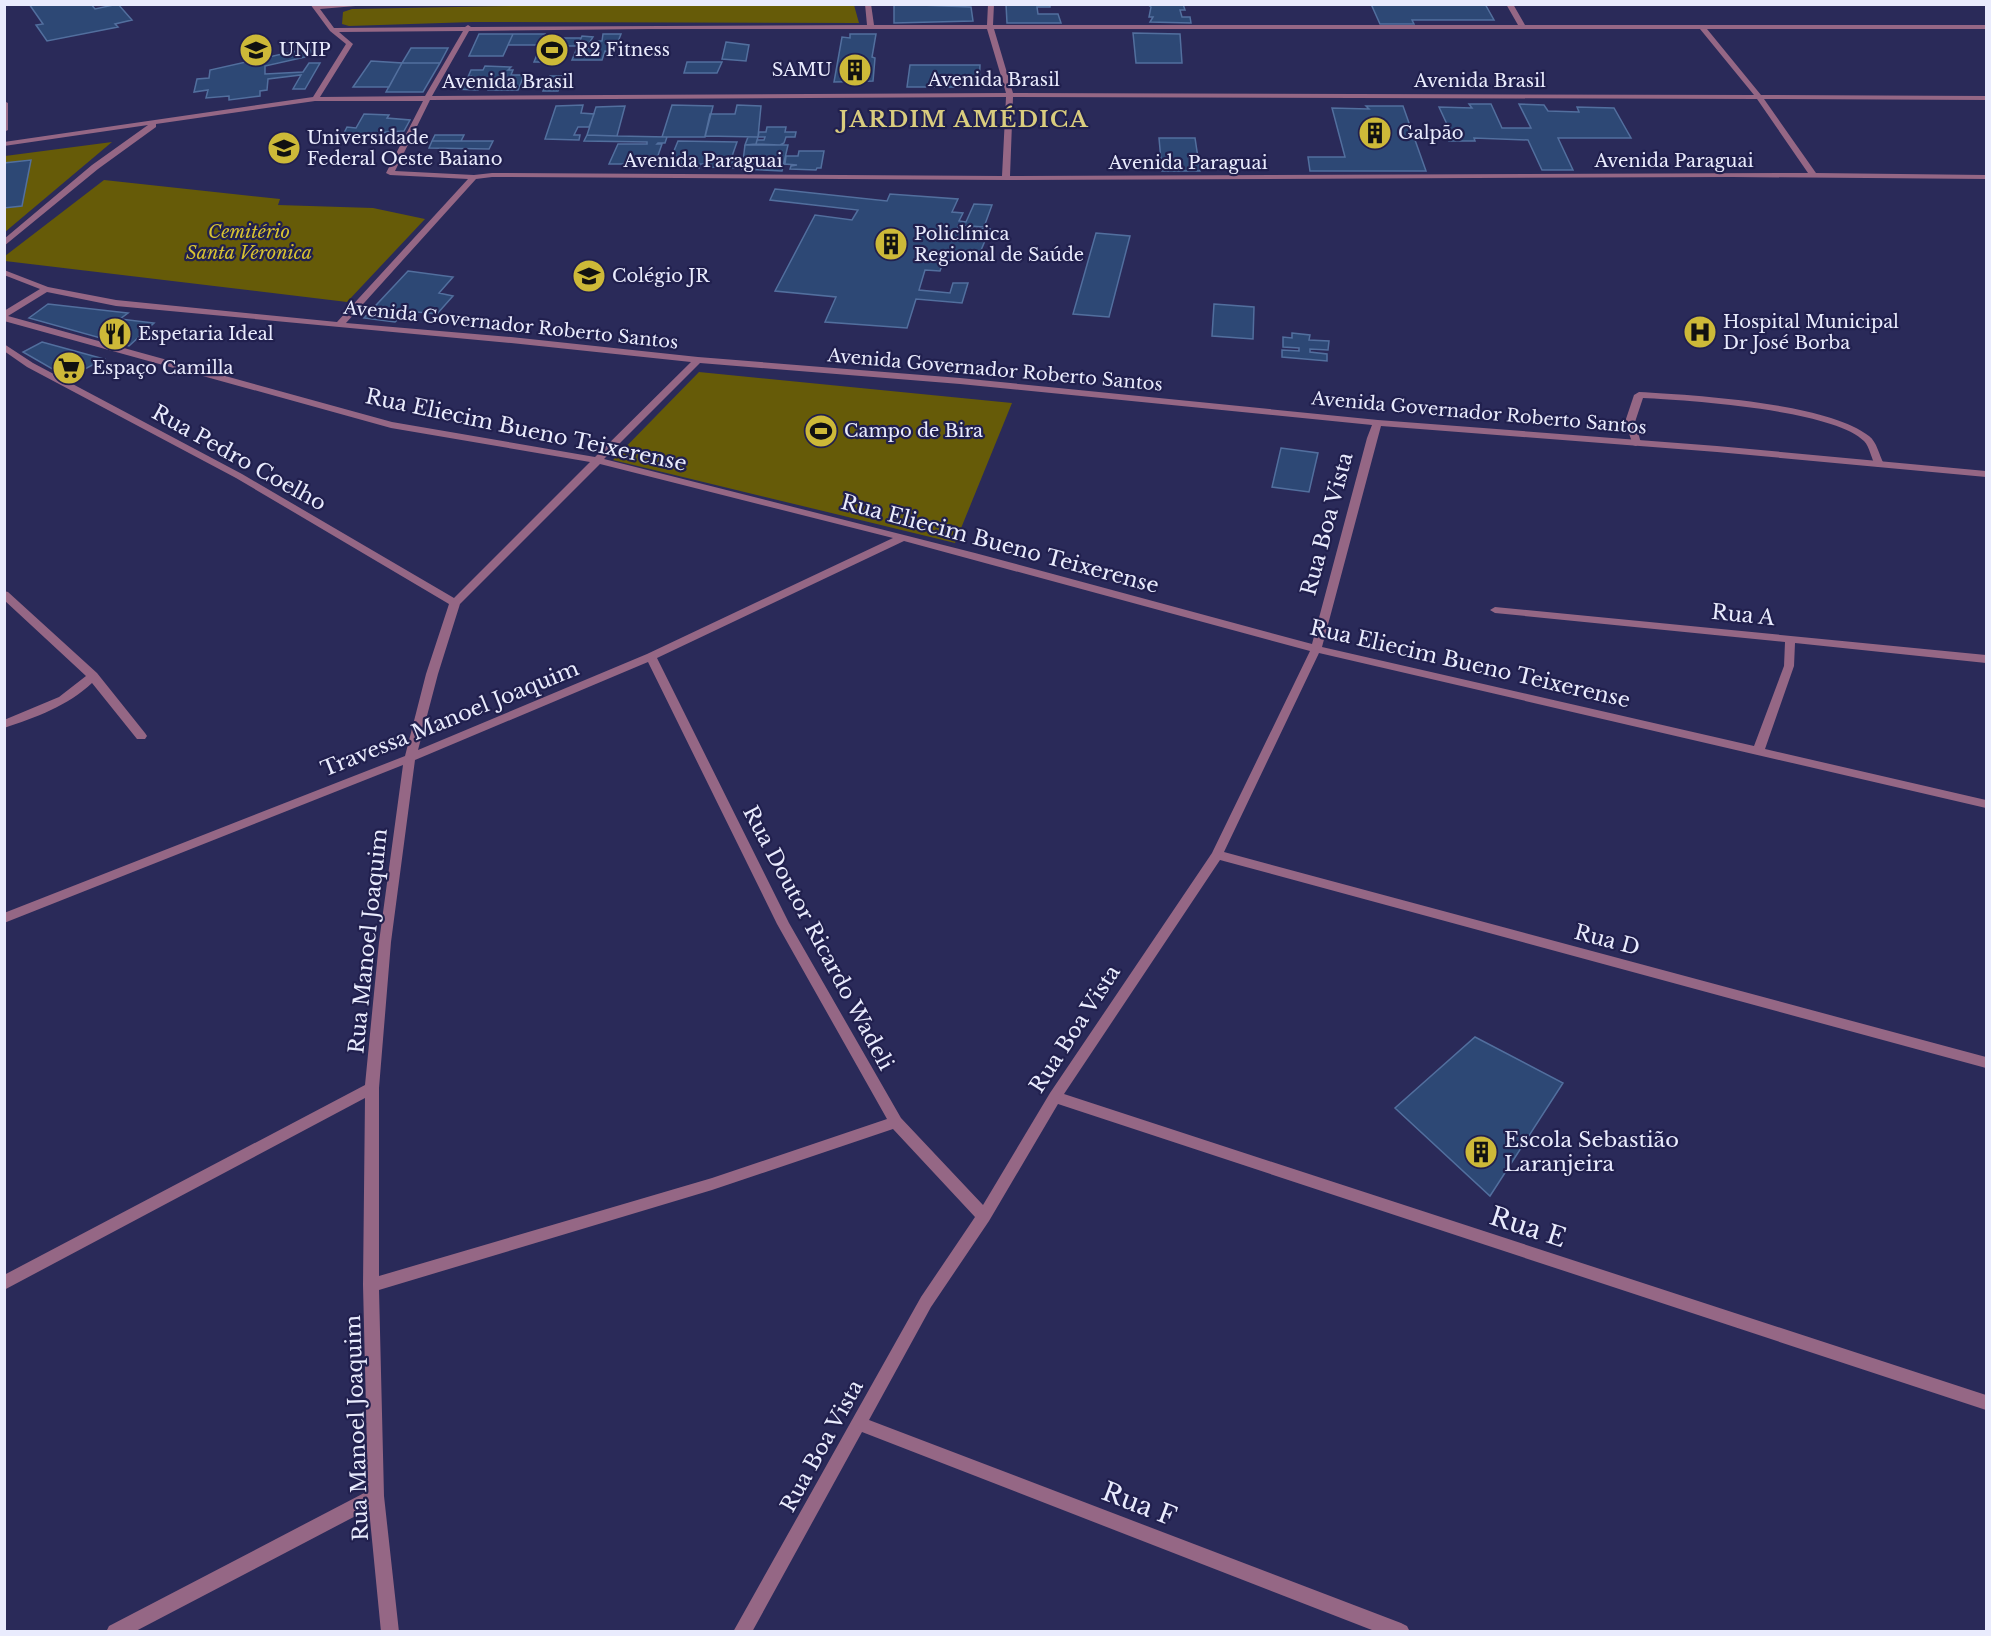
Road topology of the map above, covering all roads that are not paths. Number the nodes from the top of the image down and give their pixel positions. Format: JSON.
{"nodes":[{"id":1,"x":376,"y":4,"type":"edge"},
{"id":2,"x":868,"y":4,"type":"edge"},
{"id":3,"x":991,"y":4,"type":"edge"},
{"id":4,"x":1509,"y":4,"type":"edge"},
{"id":5,"x":314,"y":6,"type":"edge"},
{"id":6,"x":468,"y":27,"type":"junction"},
{"id":7,"x":871,"y":27,"type":"junction"},
{"id":8,"x":1523,"y":27,"type":"junction"},
{"id":9,"x":1986,"y":27,"type":"edge"},
{"id":10,"x":990,"y":28,"type":"junction"},
{"id":11,"x":1703,"y":28,"type":"junction"},
{"id":12,"x":332,"y":30,"type":"junction"},
{"id":13,"x":1011,"y":95,"type":"junction"},
{"id":14,"x":428,"y":97,"type":"junction"},
{"id":15,"x":1759,"y":97,"type":"junction"},
{"id":16,"x":1986,"y":98,"type":"edge"},
{"id":17,"x":315,"y":99,"type":"junction"},
{"id":18,"x":4,"y":103,"type":"edge"},
{"id":19,"x":156,"y":123,"type":"junction"},
{"id":20,"x":4,"y":130,"type":"edge"},
{"id":21,"x":4,"y":144,"type":"edge"},
{"id":22,"x":1814,"y":176,"type":"junction"},
{"id":23,"x":474,"y":177,"type":"junction"},
{"id":24,"x":1986,"y":177,"type":"edge"},
{"id":25,"x":1006,"y":178,"type":"junction"},
{"id":26,"x":4,"y":244,"type":"edge"},
{"id":27,"x":4,"y":272,"type":"edge"},
{"id":28,"x":46,"y":289,"type":"junction"},
{"id":29,"x":4,"y":316,"type":"edge"},
{"id":30,"x":339,"y":325,"type":"junction"},
{"id":31,"x":4,"y":347,"type":"edge"},
{"id":32,"x":698,"y":360,"type":"junction"},
{"id":33,"x":1378,"y":423,"type":"junction"},
{"id":34,"x":1636,"y":442,"type":"junction"},
{"id":35,"x":600,"y":460,"type":"junction"},
{"id":36,"x":1879,"y":464,"type":"junction"},
{"id":37,"x":1986,"y":474,"type":"edge"},
{"id":38,"x":902,"y":538,"type":"junction"},
{"id":39,"x":4,"y":594,"type":"edge"},
{"id":40,"x":455,"y":603,"type":"junction"},
{"id":41,"x":1496,"y":610,"type":"dead end"},
{"id":42,"x":1790,"y":640,"type":"junction"},
{"id":43,"x":1316,"y":649,"type":"junction"},
{"id":44,"x":651,"y":657,"type":"junction"},
{"id":45,"x":1986,"y":659,"type":"edge"},
{"id":46,"x":93,"y":676,"type":"junction"},
{"id":47,"x":4,"y":724,"type":"edge"},
{"id":48,"x":141,"y":736,"type":"dead end"},
{"id":49,"x":1759,"y":749,"type":"junction"},
{"id":50,"x":410,"y":758,"type":"junction"},
{"id":51,"x":1986,"y":804,"type":"edge"},
{"id":52,"x":1217,"y":855,"type":"junction"},
{"id":53,"x":4,"y":918,"type":"edge"},
{"id":54,"x":1986,"y":1064,"type":"edge"},
{"id":55,"x":372,"y":1088,"type":"junction"},
{"id":56,"x":1055,"y":1097,"type":"junction"},
{"id":57,"x":896,"y":1122,"type":"junction"},
{"id":58,"x":984,"y":1216,"type":"junction"},
{"id":59,"x":4,"y":1283,"type":"edge"},
{"id":60,"x":371,"y":1285,"type":"junction"},
{"id":61,"x":1986,"y":1403,"type":"edge"},
{"id":62,"x":858,"y":1424,"type":"junction"},
{"id":63,"x":376,"y":1496,"type":"junction"},
{"id":64,"x":115,"y":1632,"type":"edge"},
{"id":65,"x":390,"y":1632,"type":"edge"},
{"id":66,"x":742,"y":1632,"type":"edge"},
{"id":67,"x":1401,"y":1632,"type":"edge"}],
"edges":[{"from":1,"to":5,"type":"street"},
{"from":2,"to":7,"type":"street"},
{"from":3,"to":10,"type":"street"},
{"from":4,"to":8,"type":"street"},
{"from":5,"to":12,"type":"street"},
{"from":6,"to":7,"type":"street"},
{"from":6,"to":12,"type":"street"},
{"from":6,"to":14,"type":"street"},
{"from":7,"to":10,"type":"street"},
{"from":8,"to":10,"type":"street"},
{"from":8,"to":11,"type":"street"},
{"from":9,"to":11,"type":"street"},
{"from":10,"to":13,"type":"street"},
{"from":11,"to":15,"type":"street"},
{"from":12,"to":17,"type":"street"},
{"from":13,"to":14,"type":"street","name":"Avenida Brasil"},
{"from":13,"to":15,"type":"street","name":"Avenida Brasil"},
{"from":13,"to":25,"type":"street"},
{"from":14,"to":17,"type":"street","name":"Avenida Brasil"},
{"from":14,"to":23,"type":"street","name":"Avenida Paraguai"},
{"from":15,"to":16,"type":"street","name":"Avenida Brasil"},
{"from":15,"to":22,"type":"street"},
{"from":17,"to":19,"type":"street","name":"Avenida Brasil"},
{"from":18,"to":20,"type":"street"},
{"from":19,"to":21,"type":"street","name":"Avenida Brasil"},
{"from":19,"to":26,"type":"street"},
{"from":22,"to":24,"type":"street","name":"Avenida Paraguai"},
{"from":22,"to":25,"type":"street","name":"Avenida Paraguai"},
{"from":23,"to":25,"type":"street","name":"Avenida Paraguai"},
{"from":23,"to":30,"type":"street"},
{"from":27,"to":28,"type":"street","name":"Avenida Governador Roberto Santos"},
{"from":28,"to":29,"type":"street"},
{"from":28,"to":30,"type":"street","name":"Avenida Governador Roberto Santos"},
{"from":29,"to":35,"type":"street","name":"Rua Eliecim Bueno Teixerense"},
{"from":30,"to":32,"type":"street","name":"Avenida Governador Roberto Santos"},
{"from":31,"to":40,"type":"street","name":"Rua Pedro Coelho"},
{"from":32,"to":33,"type":"street","name":"Avenida Governador Roberto Santos"},
{"from":32,"to":35,"type":"street","name":"Rua Manoel Joaquim"},
{"from":33,"to":34,"type":"street","name":"Avenida Governador Roberto Santos"},
{"from":33,"to":43,"type":"street","name":"Rua Boa Vista"},
{"from":34,"to":36,"type":"street","name":"Avenida Governador Roberto Santos"},
{"from":34,"to":36,"type":"street"},
{"from":35,"to":38,"type":"street","name":"Rua Eliecim Bueno Teixerense"},
{"from":35,"to":40,"type":"street","name":"Rua Manoel Joaquim"},
{"from":36,"to":37,"type":"street","name":"Avenida Governador Roberto Santos"},
{"from":38,"to":43,"type":"street","name":"Rua Eliecim Bueno Teixerense"},
{"from":38,"to":44,"type":"street","name":"Travessa Manoel Joaquim"},
{"from":39,"to":46,"type":"street"},
{"from":40,"to":50,"type":"street","name":"Rua Manoel Joaquim"},
{"from":41,"to":42,"type":"street","name":"Rua A"},
{"from":42,"to":45,"type":"street","name":"Rua A"},
{"from":42,"to":49,"type":"street"},
{"from":43,"to":49,"type":"street","name":"Rua Eliecim Bueno Teixerense"},
{"from":43,"to":52,"type":"street","name":"Rua Boa Vista"},
{"from":44,"to":50,"type":"street","name":"Travessa Manoel Joaquim"},
{"from":44,"to":57,"type":"street","name":"Rua Doutor Ricardo Wadeli"},
{"from":46,"to":47,"type":"street"},
{"from":46,"to":48,"type":"street"},
{"from":49,"to":51,"type":"street","name":"Rua Eliecim Bueno Teixerense"},
{"from":50,"to":53,"type":"street","name":"Travessa Manoel Joaquim"},
{"from":50,"to":55,"type":"street","name":"Rua Manoel Joaquim"},
{"from":52,"to":54,"type":"street","name":"Rua D"},
{"from":52,"to":56,"type":"street","name":"Rua Boa Vista"},
{"from":55,"to":59,"type":"street"},
{"from":55,"to":60,"type":"street","name":"Rua Manoel Joaquim"},
{"from":56,"to":58,"type":"street","name":"Rua Boa Vista"},
{"from":56,"to":61,"type":"street","name":"Rua E"},
{"from":57,"to":58,"type":"street","name":"Rua Doutor Ricardo Wadeli"},
{"from":57,"to":60,"type":"street"},
{"from":58,"to":62,"type":"street","name":"Rua Boa Vista"},
{"from":60,"to":63,"type":"street","name":"Rua Manoel Joaquim"},
{"from":62,"to":66,"type":"street","name":"Rua Boa Vista"},
{"from":62,"to":67,"type":"street","name":"Rua F"},
{"from":63,"to":64,"type":"street"},
{"from":63,"to":65,"type":"street","name":"Rua Manoel Joaquim"}]}
